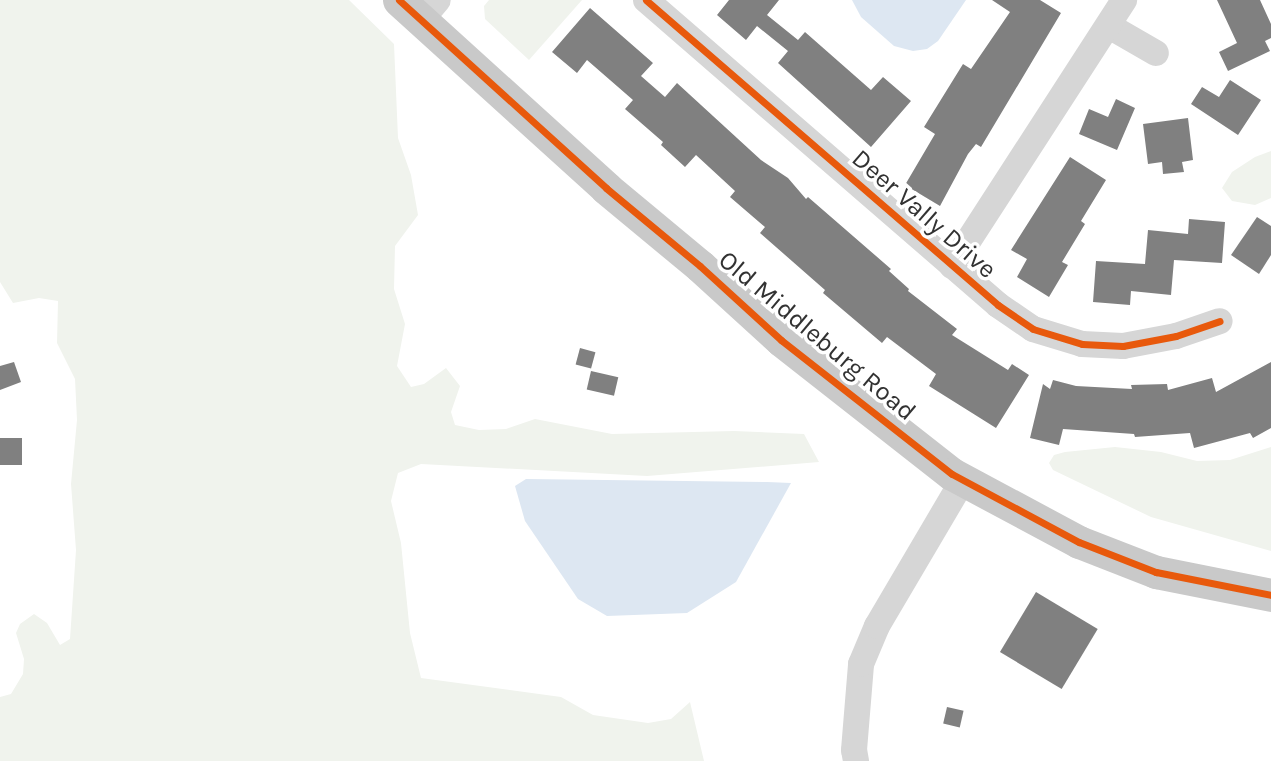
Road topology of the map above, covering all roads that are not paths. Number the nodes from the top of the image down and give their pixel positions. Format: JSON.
{"nodes":[{"id":1,"x":1124,"y":0,"type":"edge"},
{"id":2,"x":659,"y":4,"type":"edge"},
{"id":3,"x":419,"y":7,"type":"edge"},
{"id":4,"x":1109,"y":26,"type":"junction"},
{"id":5,"x":1156,"y":53,"type":"dead end"},
{"id":6,"x":952,"y":266,"type":"junction"},
{"id":7,"x":1220,"y":321,"type":"dead end"},
{"id":8,"x":963,"y":480,"type":"junction"},
{"id":9,"x":1271,"y":595,"type":"edge"},
{"id":10,"x":856,"y":761,"type":"edge"}],
"edges":[{"from":1,"to":4,"type":"street"},
{"from":2,"to":6,"type":"street","name":"Deer Vally Drive"},
{"from":3,"to":8,"type":"main road","name":"Old Middleburg Road"},
{"from":4,"to":5,"type":"street"},
{"from":4,"to":6,"type":"street"},
{"from":6,"to":7,"type":"street","name":"Deer Vally Drive"},
{"from":8,"to":9,"type":"main road","name":"Old Middleburg Road"},
{"from":8,"to":10,"type":"street"}]}
